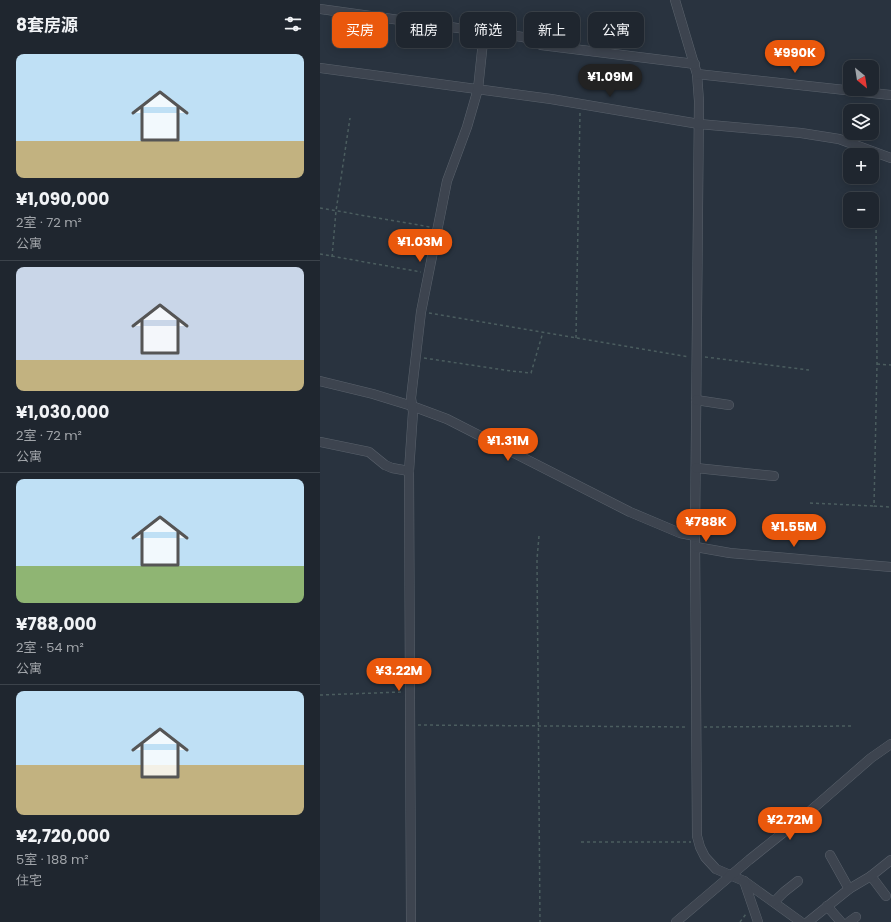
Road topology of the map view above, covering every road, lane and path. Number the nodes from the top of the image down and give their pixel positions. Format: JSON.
{"nodes":[{"id":1,"x":675,"y":0,"type":"edge"},
{"id":2,"x":320,"y":9,"type":"edge"},
{"id":3,"x":460,"y":29,"type":"edge"},
{"id":4,"x":516,"y":36,"type":"edge"},
{"id":5,"x":482,"y":48,"type":"edge"},
{"id":6,"x":694,"y":64,"type":"junction"},
{"id":7,"x":320,"y":68,"type":"edge"},
{"id":8,"x":697,"y":74,"type":"junction"},
{"id":9,"x":478,"y":87,"type":"junction"},
{"id":10,"x":891,"y":95,"type":"edge"},
{"id":11,"x":581,"y":104,"type":"junction"},
{"id":12,"x":350,"y":118,"type":"dead end"},
{"id":13,"x":699,"y":122,"type":"junction"},
{"id":14,"x":891,"y":158,"type":"edge"},
{"id":15,"x":320,"y":208,"type":"edge"},
{"id":16,"x":336,"y":211,"type":"junction"},
{"id":17,"x":876,"y":228,"type":"edge"},
{"id":18,"x":438,"y":229,"type":"junction"},
{"id":19,"x":320,"y":254,"type":"edge"},
{"id":20,"x":332,"y":257,"type":"junction"},
{"id":21,"x":429,"y":274,"type":"junction"},
{"id":22,"x":421,"y":312,"type":"junction"},
{"id":23,"x":543,"y":332,"type":"junction"},
{"id":24,"x":576,"y":338,"type":"junction"},
{"id":25,"x":416,"y":356,"type":"junction"},
{"id":26,"x":697,"y":356,"type":"junction"},
{"id":27,"x":877,"y":364,"type":"junction"},
{"id":28,"x":891,"y":365,"type":"edge"},
{"id":29,"x":809,"y":370,"type":"dead end"},
{"id":30,"x":320,"y":381,"type":"edge"},
{"id":31,"x":696,"y":400,"type":"junction"},
{"id":32,"x":729,"y":405,"type":"dead end"},
{"id":33,"x":412,"y":406,"type":"junction"},
{"id":34,"x":320,"y":442,"type":"edge"},
{"id":35,"x":410,"y":467,"type":"junction"},
{"id":36,"x":696,"y":468,"type":"junction"},
{"id":37,"x":774,"y":476,"type":"dead end"},
{"id":38,"x":810,"y":503,"type":"dead end"},
{"id":39,"x":874,"y":506,"type":"junction"},
{"id":40,"x":891,"y":507,"type":"edge"},
{"id":41,"x":539,"y":536,"type":"dead end"},
{"id":42,"x":696,"y":536,"type":"junction"},
{"id":43,"x":696,"y":547,"type":"junction"},
{"id":44,"x":891,"y":567,"type":"edge"},
{"id":45,"x":410,"y":692,"type":"junction"},
{"id":46,"x":320,"y":695,"type":"edge"},
{"id":47,"x":410,"y":725,"type":"junction"},
{"id":48,"x":539,"y":726,"type":"junction"},
{"id":49,"x":854,"y":726,"type":"dead end"},
{"id":50,"x":696,"y":727,"type":"junction"},
{"id":51,"x":891,"y":744,"type":"edge"},
{"id":52,"x":698,"y":841,"type":"junction"},
{"id":53,"x":581,"y":842,"type":"dead end"},
{"id":54,"x":830,"y":855,"type":"dead end"},
{"id":55,"x":891,"y":860,"type":"edge"},
{"id":56,"x":871,"y":876,"type":"junction"},
{"id":57,"x":731,"y":877,"type":"junction"},
{"id":58,"x":744,"y":881,"type":"junction"},
{"id":59,"x":798,"y":881,"type":"dead end"},
{"id":60,"x":849,"y":889,"type":"junction"},
{"id":61,"x":886,"y":896,"type":"dead end"},
{"id":62,"x":774,"y":902,"type":"junction"},
{"id":63,"x":827,"y":906,"type":"junction"},
{"id":64,"x":411,"y":922,"type":"edge"},
{"id":65,"x":540,"y":922,"type":"edge"},
{"id":66,"x":676,"y":922,"type":"edge"},
{"id":67,"x":758,"y":922,"type":"edge"},
{"id":68,"x":801,"y":922,"type":"edge"},
{"id":69,"x":808,"y":922,"type":"edge"},
{"id":70,"x":841,"y":922,"type":"edge"}],
"edges":[{"from":1,"to":6,"type":"street"},
{"from":2,"to":3,"type":"street"},
{"from":4,"to":6,"type":"street"},
{"from":5,"to":9,"type":"street"},
{"from":6,"to":8,"type":"street"},
{"from":7,"to":9,"type":"street"},
{"from":8,"to":10,"type":"street"},
{"from":8,"to":13,"type":"street"},
{"from":9,"to":11,"type":"street"},
{"from":9,"to":18,"type":"street"},
{"from":11,"to":13,"type":"street"},
{"from":11,"to":24,"type":"path"},
{"from":12,"to":16,"type":"path"},
{"from":13,"to":14,"type":"street"},
{"from":13,"to":26,"type":"street"},
{"from":15,"to":16,"type":"path"},
{"from":16,"to":18,"type":"path"},
{"from":16,"to":20,"type":"path"},
{"from":17,"to":27,"type":"path"},
{"from":18,"to":21,"type":"street"},
{"from":19,"to":20,"type":"path"},
{"from":20,"to":21,"type":"path"},
{"from":21,"to":22,"type":"street"},
{"from":22,"to":23,"type":"path"},
{"from":22,"to":25,"type":"street"},
{"from":23,"to":24,"type":"path"},
{"from":23,"to":25,"type":"path"},
{"from":24,"to":26,"type":"path"},
{"from":25,"to":33,"type":"street"},
{"from":26,"to":29,"type":"path"},
{"from":26,"to":31,"type":"street"},
{"from":27,"to":28,"type":"path"},
{"from":27,"to":39,"type":"path"},
{"from":30,"to":33,"type":"street"},
{"from":31,"to":32,"type":"street"},
{"from":31,"to":36,"type":"street"},
{"from":33,"to":35,"type":"street"},
{"from":33,"to":42,"type":"street"},
{"from":34,"to":35,"type":"street"},
{"from":35,"to":45,"type":"street"},
{"from":36,"to":37,"type":"street"},
{"from":36,"to":42,"type":"street"},
{"from":38,"to":39,"type":"path"},
{"from":39,"to":40,"type":"path"},
{"from":41,"to":48,"type":"path"},
{"from":42,"to":43,"type":"street"},
{"from":43,"to":44,"type":"street"},
{"from":43,"to":50,"type":"street"},
{"from":45,"to":46,"type":"path"},
{"from":45,"to":47,"type":"street"},
{"from":47,"to":48,"type":"path"},
{"from":47,"to":64,"type":"street"},
{"from":48,"to":50,"type":"path"},
{"from":48,"to":65,"type":"path"},
{"from":49,"to":50,"type":"path"},
{"from":50,"to":52,"type":"street"},
{"from":51,"to":57,"type":"street"},
{"from":52,"to":53,"type":"path"},
{"from":52,"to":57,"type":"street"},
{"from":54,"to":60,"type":"street"},
{"from":55,"to":56,"type":"street"},
{"from":56,"to":60,"type":"street"},
{"from":56,"to":61,"type":"street"},
{"from":57,"to":58,"type":"street"},
{"from":57,"to":66,"type":"street"},
{"from":58,"to":62,"type":"street"},
{"from":58,"to":67,"type":"street"},
{"from":59,"to":62,"type":"street"},
{"from":60,"to":63,"type":"street"},
{"from":62,"to":68,"type":"street"},
{"from":63,"to":69,"type":"street"},
{"from":63,"to":70,"type":"street"}]}
